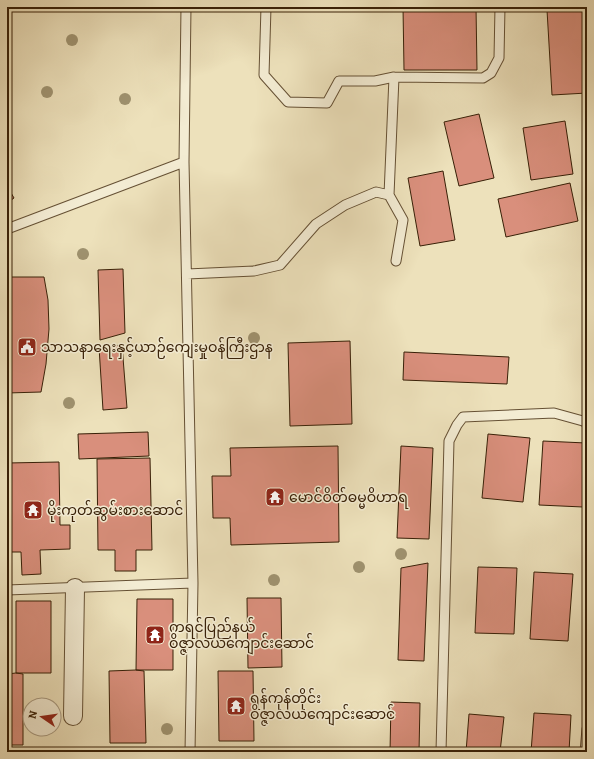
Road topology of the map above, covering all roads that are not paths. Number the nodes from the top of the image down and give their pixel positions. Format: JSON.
{"nodes":[{"id":1,"x":186,"y":7,"type":"edge"},
{"id":2,"x":266,"y":7,"type":"edge"},
{"id":3,"x":500,"y":7,"type":"edge"},
{"id":4,"x":394,"y":77,"type":"junction"},
{"id":5,"x":184,"y":162,"type":"junction"},
{"id":6,"x":389,"y":195,"type":"junction"},
{"id":7,"x":7,"y":229,"type":"edge"},
{"id":8,"x":396,"y":261,"type":"dead end"},
{"id":9,"x":187,"y":274,"type":"junction"},
{"id":10,"x":587,"y":423,"type":"edge"},
{"id":11,"x":193,"y":583,"type":"junction"},
{"id":12,"x":75,"y":588,"type":"junction"},
{"id":13,"x":7,"y":590,"type":"edge"},
{"id":14,"x":73,"y":716,"type":"dead end"},
{"id":15,"x":587,"y":729,"type":"edge"},
{"id":16,"x":190,"y":752,"type":"edge"},
{"id":17,"x":441,"y":752,"type":"edge"},
{"id":18,"x":585,"y":752,"type":"edge"}],
"edges":[{"from":1,"to":5,"type":"lane"},
{"from":2,"to":4,"type":"lane"},
{"from":3,"to":4,"type":"lane"},
{"from":4,"to":6,"type":"lane"},
{"from":5,"to":7,"type":"lane"},
{"from":5,"to":9,"type":"lane"},
{"from":6,"to":8,"type":"lane"},
{"from":6,"to":9,"type":"lane"},
{"from":9,"to":11,"type":"lane"},
{"from":10,"to":17,"type":"lane"},
{"from":11,"to":12,"type":"lane"},
{"from":11,"to":16,"type":"lane"},
{"from":12,"to":13,"type":"lane"},
{"from":12,"to":14,"type":"street"},
{"from":15,"to":18,"type":"lane"}]}
